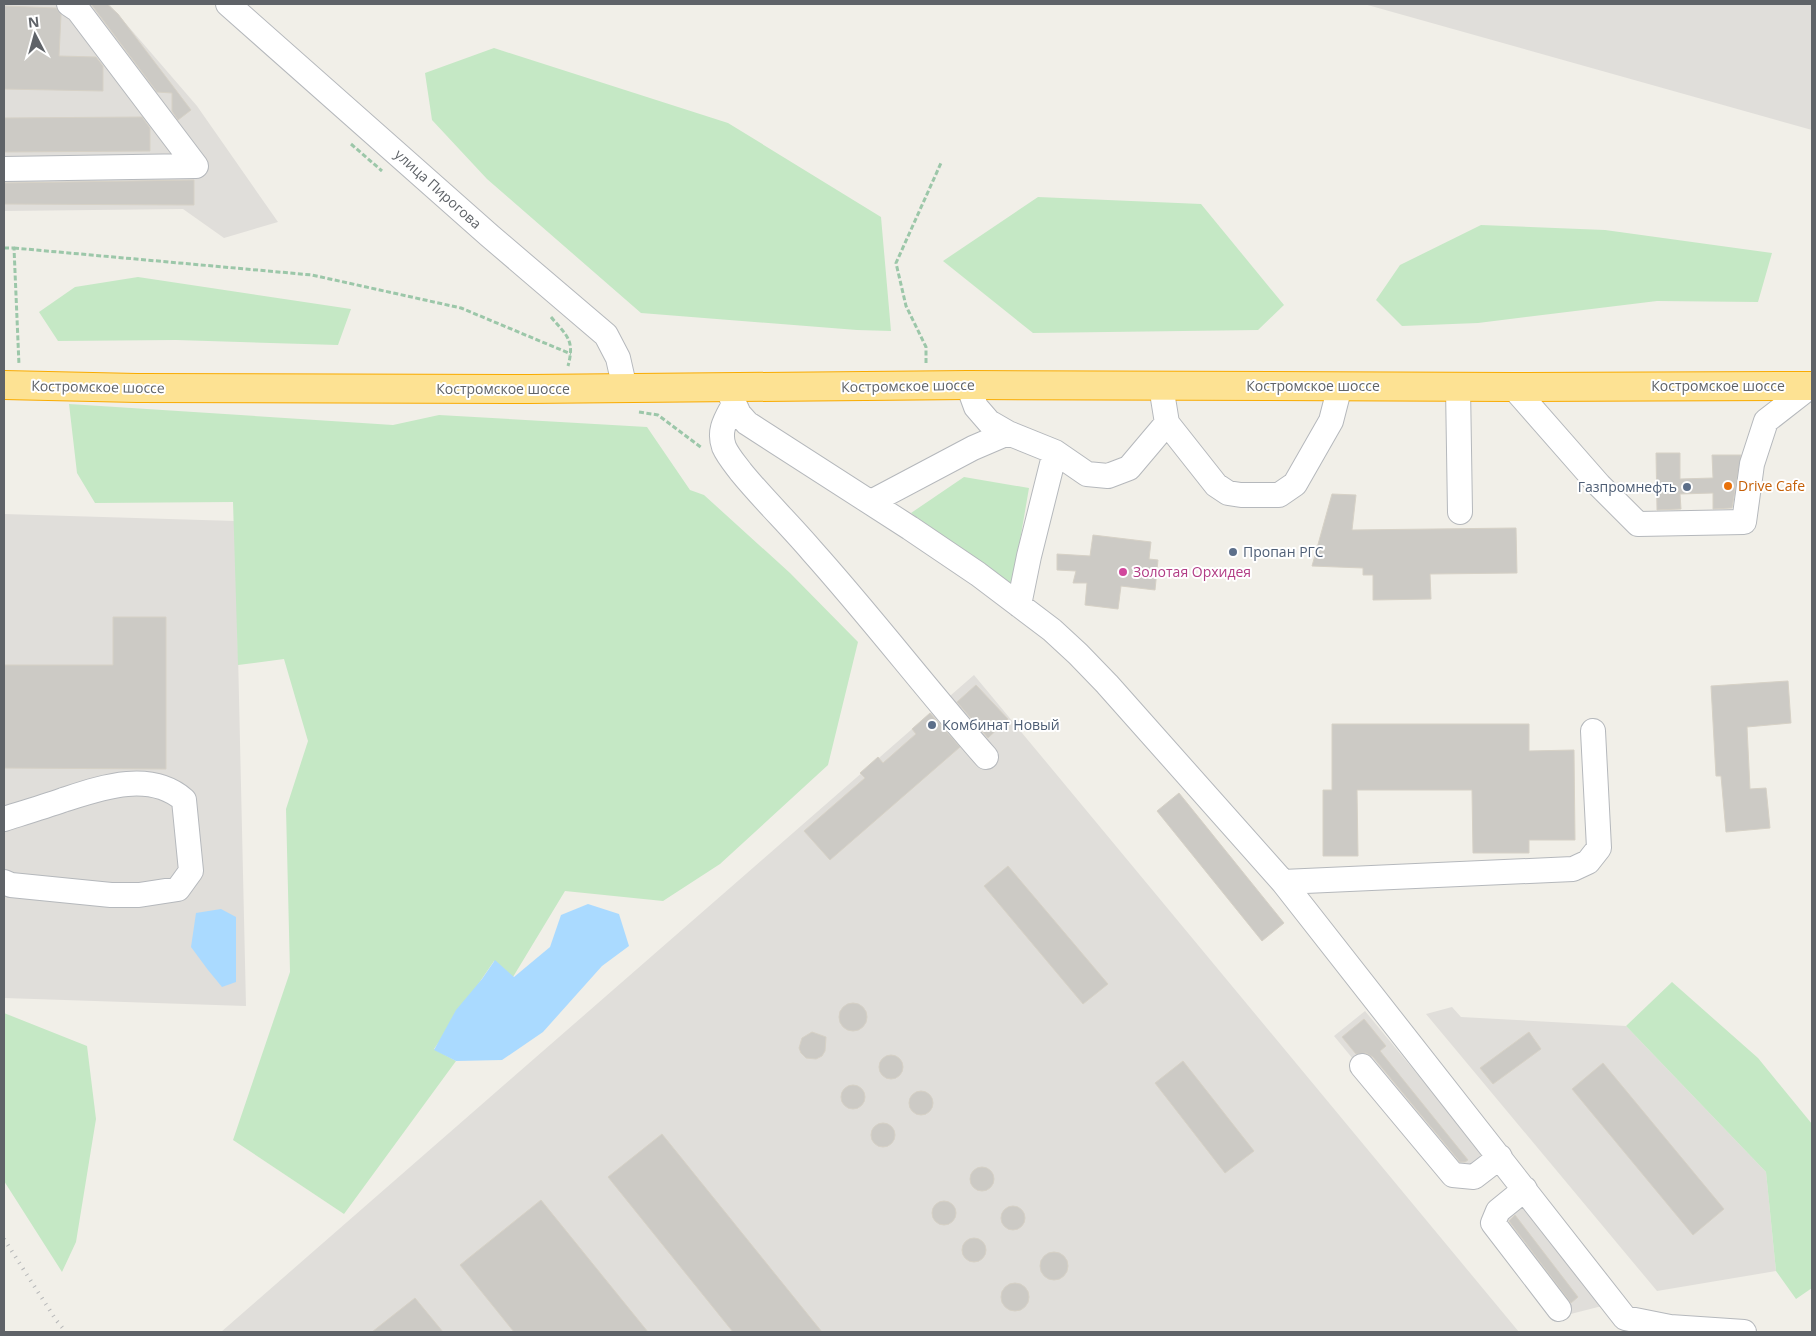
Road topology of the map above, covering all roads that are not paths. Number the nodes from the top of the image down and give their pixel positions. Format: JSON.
{"nodes":[{"id":1,"x":69,"y":4,"type":"edge"},
{"id":2,"x":228,"y":4,"type":"edge"},
{"id":3,"x":4,"y":169,"type":"edge"},
{"id":4,"x":11,"y":377,"type":"edge"},
{"id":5,"x":968,"y":385,"type":"junction"},
{"id":6,"x":1161,"y":386,"type":"junction"},
{"id":7,"x":1340,"y":386,"type":"junction"},
{"id":8,"x":1812,"y":386,"type":"edge"},
{"id":9,"x":1458,"y":387,"type":"junction"},
{"id":10,"x":1513,"y":387,"type":"junction"},
{"id":11,"x":730,"y":396,"type":"junction"},
{"id":12,"x":630,"y":400,"type":"junction"},
{"id":13,"x":1167,"y":423,"type":"junction"},
{"id":14,"x":1008,"y":433,"type":"junction"},
{"id":15,"x":1055,"y":452,"type":"junction"},
{"id":16,"x":871,"y":502,"type":"junction"},
{"id":17,"x":1460,"y":512,"type":"dead end"},
{"id":18,"x":1019,"y":605,"type":"junction"},
{"id":19,"x":1593,"y":731,"type":"dead end"},
{"id":20,"x":986,"y":757,"type":"dead end"},
{"id":21,"x":4,"y":819,"type":"edge"},
{"id":22,"x":4,"y":882,"type":"edge"},
{"id":23,"x":1283,"y":882,"type":"junction"},
{"id":24,"x":1362,"y":1066,"type":"dead end"},
{"id":25,"x":1500,"y":1157,"type":"junction"},
{"id":26,"x":1526,"y":1189,"type":"junction"},
{"id":27,"x":1559,"y":1309,"type":"dead end"},
{"id":28,"x":1627,"y":1325,"type":"edge"},
{"id":29,"x":1744,"y":1332,"type":"edge"}],
"edges":[{"from":1,"to":3,"type":"street"},
{"from":2,"to":12,"type":"street","name":"улица Пирогова"},
{"from":4,"to":12,"type":"highway","name":"Костромское шоссе"},
{"from":5,"to":6,"type":"highway","name":"Костромское шоссе"},
{"from":5,"to":11,"type":"highway","name":"Костромское шоссе"},
{"from":5,"to":14,"type":"street"},
{"from":6,"to":7,"type":"highway","name":"Костромское шоссе"},
{"from":6,"to":13,"type":"street"},
{"from":7,"to":9,"type":"highway","name":"Костромское шоссе"},
{"from":7,"to":13,"type":"street"},
{"from":8,"to":10,"type":"highway","name":"Костромское шоссе"},
{"from":8,"to":10,"type":"street"},
{"from":9,"to":10,"type":"highway","name":"Костромское шоссе"},
{"from":9,"to":17,"type":"street"},
{"from":11,"to":12,"type":"highway","name":"Костромское шоссе"},
{"from":11,"to":16,"type":"street"},
{"from":11,"to":20,"type":"street"},
{"from":13,"to":15,"type":"street"},
{"from":14,"to":15,"type":"street"},
{"from":14,"to":16,"type":"street"},
{"from":15,"to":18,"type":"street"},
{"from":16,"to":18,"type":"street"},
{"from":18,"to":23,"type":"street"},
{"from":19,"to":23,"type":"street"},
{"from":21,"to":22,"type":"street"},
{"from":23,"to":25,"type":"street"},
{"from":24,"to":25,"type":"street"},
{"from":25,"to":26,"type":"street"},
{"from":26,"to":27,"type":"street"},
{"from":26,"to":28,"type":"street"},
{"from":28,"to":29,"type":"street"}]}
